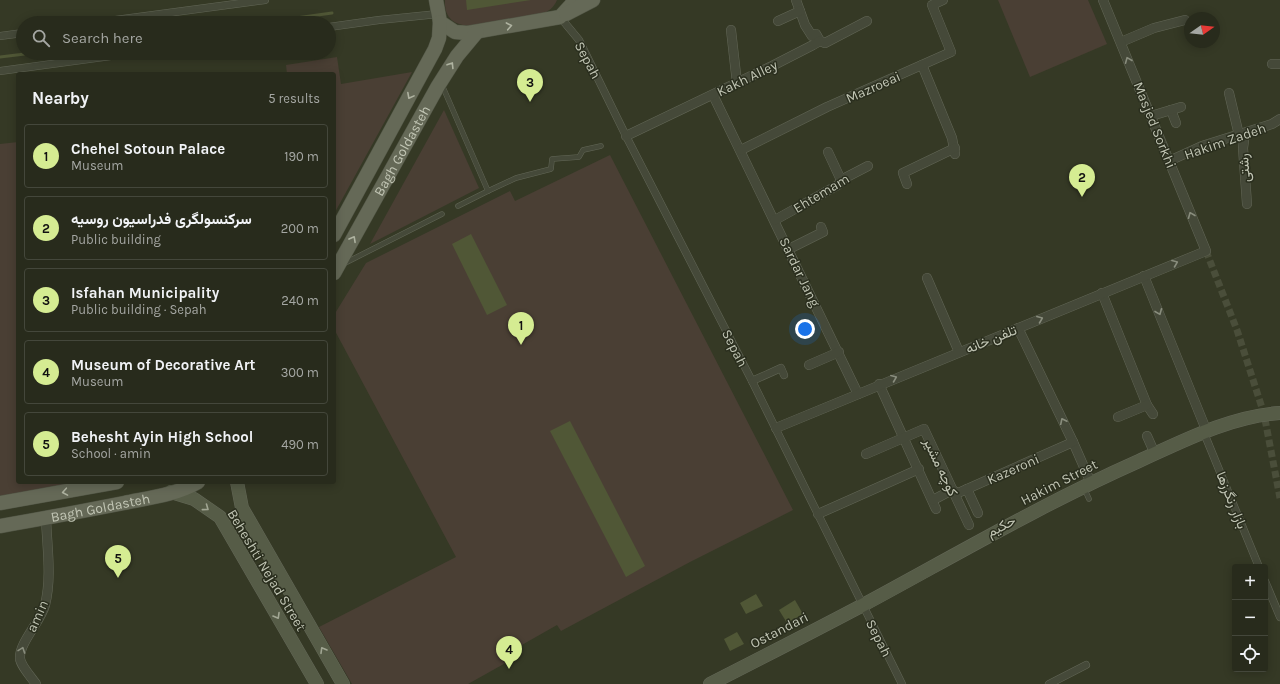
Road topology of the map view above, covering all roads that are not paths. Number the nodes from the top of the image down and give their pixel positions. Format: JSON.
{"nodes":[{"id":1,"x":265,"y":0,"type":"edge"},
{"id":2,"x":436,"y":0,"type":"edge"},
{"id":3,"x":563,"y":0,"type":"edge"},
{"id":4,"x":574,"y":0,"type":"edge"},
{"id":5,"x":593,"y":0,"type":"edge"},
{"id":6,"x":796,"y":0,"type":"edge"},
{"id":7,"x":943,"y":0,"type":"edge"},
{"id":8,"x":1103,"y":0,"type":"edge"},
{"id":9,"x":800,"y":11,"type":"junction"},
{"id":10,"x":145,"y":16,"type":"edge"},
{"id":11,"x":560,"y":17,"type":"junction"},
{"id":12,"x":439,"y":18,"type":"junction"},
{"id":13,"x":542,"y":20,"type":"junction"},
{"id":14,"x":1184,"y":20,"type":"edge"},
{"id":15,"x":778,"y":21,"type":"dead end"},
{"id":16,"x":867,"y":21,"type":"dead end"},
{"id":17,"x":336,"y":26,"type":"edge"},
{"id":18,"x":731,"y":30,"type":"dead end"},
{"id":19,"x":851,"y":30,"type":"junction"},
{"id":20,"x":476,"y":32,"type":"junction"},
{"id":21,"x":16,"y":34,"type":"edge"},
{"id":22,"x":0,"y":36,"type":"edge"},
{"id":23,"x":856,"y":38,"type":"dead end"},
{"id":24,"x":820,"y":42,"type":"junction"},
{"id":25,"x":1120,"y":42,"type":"junction"},
{"id":26,"x":81,"y":60,"type":"edge"},
{"id":27,"x":922,"y":65,"type":"junction"},
{"id":28,"x":0,"y":71,"type":"edge"},
{"id":29,"x":440,"y":82,"type":"junction"},
{"id":30,"x":737,"y":84,"type":"junction"},
{"id":31,"x":1229,"y":93,"type":"dead end"},
{"id":32,"x":713,"y":95,"type":"junction"},
{"id":33,"x":1181,"y":107,"type":"dead end"},
{"id":34,"x":1171,"y":110,"type":"junction"},
{"id":35,"x":1151,"y":116,"type":"junction"},
{"id":36,"x":1280,"y":119,"type":"edge"},
{"id":37,"x":396,"y":121,"type":"junction"},
{"id":38,"x":1176,"y":123,"type":"dead end"},
{"id":39,"x":412,"y":131,"type":"junction"},
{"id":40,"x":1242,"y":134,"type":"junction"},
{"id":41,"x":626,"y":136,"type":"junction"},
{"id":42,"x":601,"y":146,"type":"dead end"},
{"id":43,"x":741,"y":150,"type":"junction"},
{"id":44,"x":828,"y":152,"type":"dead end"},
{"id":45,"x":1169,"y":161,"type":"junction"},
{"id":46,"x":868,"y":166,"type":"dead end"},
{"id":47,"x":841,"y":180,"type":"junction"},
{"id":48,"x":907,"y":184,"type":"dead end"},
{"id":49,"x":488,"y":191,"type":"junction"},
{"id":50,"x":1247,"y":204,"type":"dead end"},
{"id":51,"x":458,"y":206,"type":"dead end"},
{"id":52,"x":442,"y":214,"type":"dead end"},
{"id":53,"x":775,"y":220,"type":"junction"},
{"id":54,"x":821,"y":227,"type":"dead end"},
{"id":55,"x":336,"y":231,"type":"edge"},
{"id":56,"x":789,"y":249,"type":"junction"},
{"id":57,"x":1206,"y":251,"type":"joint"},
{"id":58,"x":336,"y":270,"type":"edge"},
{"id":59,"x":1144,"y":276,"type":"junction"},
{"id":60,"x":927,"y":278,"type":"dead end"},
{"id":61,"x":1102,"y":293,"type":"junction"},
{"id":62,"x":1018,"y":328,"type":"junction"},
{"id":63,"x":839,"y":352,"type":"junction"},
{"id":64,"x":959,"y":352,"type":"junction"},
{"id":65,"x":809,"y":365,"type":"dead end"},
{"id":66,"x":784,"y":375,"type":"dead end"},
{"id":67,"x":752,"y":381,"type":"junction"},
{"id":68,"x":879,"y":384,"type":"junction"},
{"id":69,"x":858,"y":394,"type":"junction"},
{"id":70,"x":1146,"y":405,"type":"junction"},
{"id":71,"x":1280,"y":410,"type":"edge"},
{"id":72,"x":1280,"y":413,"type":"edge"},
{"id":73,"x":1153,"y":414,"type":"dead end"},
{"id":74,"x":1118,"y":417,"type":"dead end"},
{"id":75,"x":776,"y":428,"type":"junction"},
{"id":76,"x":1205,"y":431,"type":"junction"},
{"id":77,"x":1147,"y":436,"type":"dead end"},
{"id":78,"x":904,"y":437,"type":"junction"},
{"id":79,"x":1073,"y":442,"type":"junction"},
{"id":80,"x":1154,"y":452,"type":"junction"},
{"id":81,"x":866,"y":454,"type":"dead end"},
{"id":82,"x":919,"y":469,"type":"junction"},
{"id":83,"x":1088,"y":482,"type":"junction"},
{"id":84,"x":106,"y":484,"type":"edge"},
{"id":85,"x":194,"y":484,"type":"edge"},
{"id":86,"x":237,"y":484,"type":"edge"},
{"id":87,"x":967,"y":489,"type":"junction"},
{"id":88,"x":952,"y":490,"type":"junction"},
{"id":89,"x":171,"y":492,"type":"junction"},
{"id":90,"x":1089,"y":499,"type":"dead end"},
{"id":91,"x":0,"y":503,"type":"edge"},
{"id":92,"x":978,"y":513,"type":"dead end"},
{"id":93,"x":818,"y":514,"type":"junction"},
{"id":94,"x":46,"y":518,"type":"junction"},
{"id":95,"x":969,"y":525,"type":"dead end"},
{"id":96,"x":0,"y":526,"type":"edge"},
{"id":97,"x":1258,"y":564,"type":"edge"},
{"id":98,"x":1268,"y":588,"type":"edge"},
{"id":99,"x":861,"y":603,"type":"junction"},
{"id":100,"x":1280,"y":617,"type":"edge"},
{"id":101,"x":1086,"y":665,"type":"dead end"},
{"id":102,"x":707,"y":683,"type":"edge"},
{"id":103,"x":36,"y":684,"type":"edge"},
{"id":104,"x":316,"y":684,"type":"edge"},
{"id":105,"x":343,"y":684,"type":"edge"},
{"id":106,"x":902,"y":684,"type":"edge"},
{"id":107,"x":1049,"y":684,"type":"edge"}],
"edges":[{"from":1,"to":10,"type":"street"},
{"from":2,"to":12,"type":"main road","name":"Bagh Goldasteh"},
{"from":3,"to":13,"type":"main road"},
{"from":4,"to":11,"type":"main road"},
{"from":5,"to":11,"type":"main road"},
{"from":6,"to":9,"type":"street"},
{"from":7,"to":27,"type":"street","name":"Mazroeai"},
{"from":8,"to":25,"type":"street","name":"Masjed Sorkhi"},
{"from":9,"to":15,"type":"street"},
{"from":9,"to":24,"type":"street"},
{"from":11,"to":13,"type":"main road"},
{"from":11,"to":41,"type":"street","name":"Sepah"},
{"from":12,"to":17,"type":"street"},
{"from":12,"to":20,"type":"main road"},
{"from":12,"to":37,"type":"main road","name":"Bagh Goldasteh","one_way":true},
{"from":20,"to":13,"type":"main road","one_way":true},
{"from":14,"to":25,"type":"street"},
{"from":16,"to":19,"type":"street","name":"Kakh Alley"},
{"from":18,"to":30,"type":"street"},
{"from":19,"to":23,"type":"street"},
{"from":19,"to":24,"type":"street","name":"Kakh Alley"},
{"from":29,"to":20,"type":"main road","name":"Bagh Goldasteh","one_way":true},
{"from":21,"to":22,"type":"street"},
{"from":24,"to":30,"type":"street","name":"Kakh Alley"},
{"from":35,"to":25,"type":"street","name":"Masjed Sorkhi","one_way":true},
{"from":26,"to":28,"type":"street"},
{"from":27,"to":43,"type":"street","name":"Mazroeai"},
{"from":27,"to":48,"type":"street"},
{"from":29,"to":39,"type":"main road","name":"Bagh Goldasteh"},
{"from":29,"to":49,"type":"lane"},
{"from":30,"to":32,"type":"street","name":"Kakh Alley"},
{"from":31,"to":40,"type":"street","name":"رشتی"},
{"from":32,"to":41,"type":"street","name":"Kakh Alley"},
{"from":32,"to":43,"type":"street","name":"Sardar Jang"},
{"from":33,"to":34,"type":"street"},
{"from":34,"to":35,"type":"street"},
{"from":34,"to":38,"type":"street"},
{"from":35,"to":45,"type":"street","name":"Masjed Sorkhi"},
{"from":36,"to":40,"type":"street","name":"Hakim Zadeh"},
{"from":37,"to":39,"type":"main road"},
{"from":37,"to":55,"type":"main road","name":"Bagh Goldasteh"},
{"from":58,"to":39,"type":"main road","name":"Bagh Goldasteh","one_way":true},
{"from":40,"to":45,"type":"street","name":"Hakim Zadeh"},
{"from":40,"to":50,"type":"street","name":"رشتی"},
{"from":41,"to":67,"type":"street","name":"Sepah"},
{"from":42,"to":49,"type":"lane"},
{"from":43,"to":53,"type":"street","name":"Sardar Jang"},
{"from":44,"to":47,"type":"street"},
{"from":57,"to":45,"type":"street","name":"Masjed Sorkhi","one_way":true},
{"from":46,"to":47,"type":"street","name":"Ehtemam"},
{"from":47,"to":53,"type":"street","name":"Ehtemam"},
{"from":49,"to":51,"type":"lane"},
{"from":52,"to":58,"type":"lane"},
{"from":53,"to":56,"type":"street","name":"Sardar Jang"},
{"from":54,"to":56,"type":"street"},
{"from":56,"to":63,"type":"street","name":"Sardar Jang"},
{"from":59,"to":57,"type":"street","name":"تلفن خانه","one_way":true},
{"from":59,"to":61,"type":"street","name":"تلفن خانه"},
{"from":59,"to":76,"type":"street","one_way":true},
{"from":60,"to":64,"type":"street"},
{"from":62,"to":61,"type":"street","name":"تلفن خانه","one_way":true},
{"from":61,"to":70,"type":"street"},
{"from":62,"to":64,"type":"street","name":"تلفن خانه"},
{"from":79,"to":62,"type":"street","one_way":true},
{"from":63,"to":65,"type":"street"},
{"from":63,"to":69,"type":"street","name":"Sardar Jang"},
{"from":68,"to":64,"type":"street","name":"تلفن خانه","one_way":true},
{"from":66,"to":67,"type":"street"},
{"from":67,"to":75,"type":"street","name":"Sepah"},
{"from":68,"to":69,"type":"street","name":"تلفن خانه"},
{"from":68,"to":78,"type":"street"},
{"from":69,"to":75,"type":"street","name":"تلفن خانه"},
{"from":70,"to":73,"type":"street"},
{"from":70,"to":74,"type":"street"},
{"from":71,"to":76,"type":"lane"},
{"from":72,"to":76,"type":"main road","name":"Hakim Street"},
{"from":75,"to":93,"type":"street","name":"Sepah"},
{"from":76,"to":80,"type":"main road","name":"Hakim Street"},
{"from":76,"to":97,"type":"street","name":"بازار رنگرزها"},
{"from":77,"to":80,"type":"street"},
{"from":78,"to":81,"type":"street"},
{"from":78,"to":82,"type":"street"},
{"from":78,"to":88,"type":"street","name":"كوچه مشير"},
{"from":79,"to":83,"type":"street"},
{"from":79,"to":87,"type":"street","name":"Kazeroni"},
{"from":80,"to":83,"type":"main road","name":"Hakim Street"},
{"from":82,"to":88,"type":"street"},
{"from":82,"to":93,"type":"street"},
{"from":83,"to":90,"type":"lane"},
{"from":83,"to":99,"type":"main road","name":"Hakim Street"},
{"from":84,"to":91,"type":"main road","name":"Bagh Goldasteh","one_way":true},
{"from":85,"to":89,"type":"main road","name":"Bagh Goldasteh"},
{"from":105,"to":86,"type":"main road","name":"Beheshti Nejad Street","one_way":true},
{"from":87,"to":88,"type":"street","name":"Kazeroni"},
{"from":87,"to":92,"type":"street"},
{"from":88,"to":95,"type":"street","name":"كوچه مشير"},
{"from":89,"to":94,"type":"main road","name":"Bagh Goldasteh"},
{"from":89,"to":104,"type":"main road","name":"Beheshti Nejad Street","one_way":true},
{"from":93,"to":99,"type":"street","name":"Sepah"},
{"from":94,"to":96,"type":"main road","name":"Bagh Goldasteh"},
{"from":103,"to":94,"type":"street","name":"amin","one_way":true},
{"from":98,"to":100,"type":"street"},
{"from":99,"to":102,"type":"main road","name":"Ostandari"},
{"from":99,"to":106,"type":"street","name":"Sepah"},
{"from":101,"to":107,"type":"street"}]}
